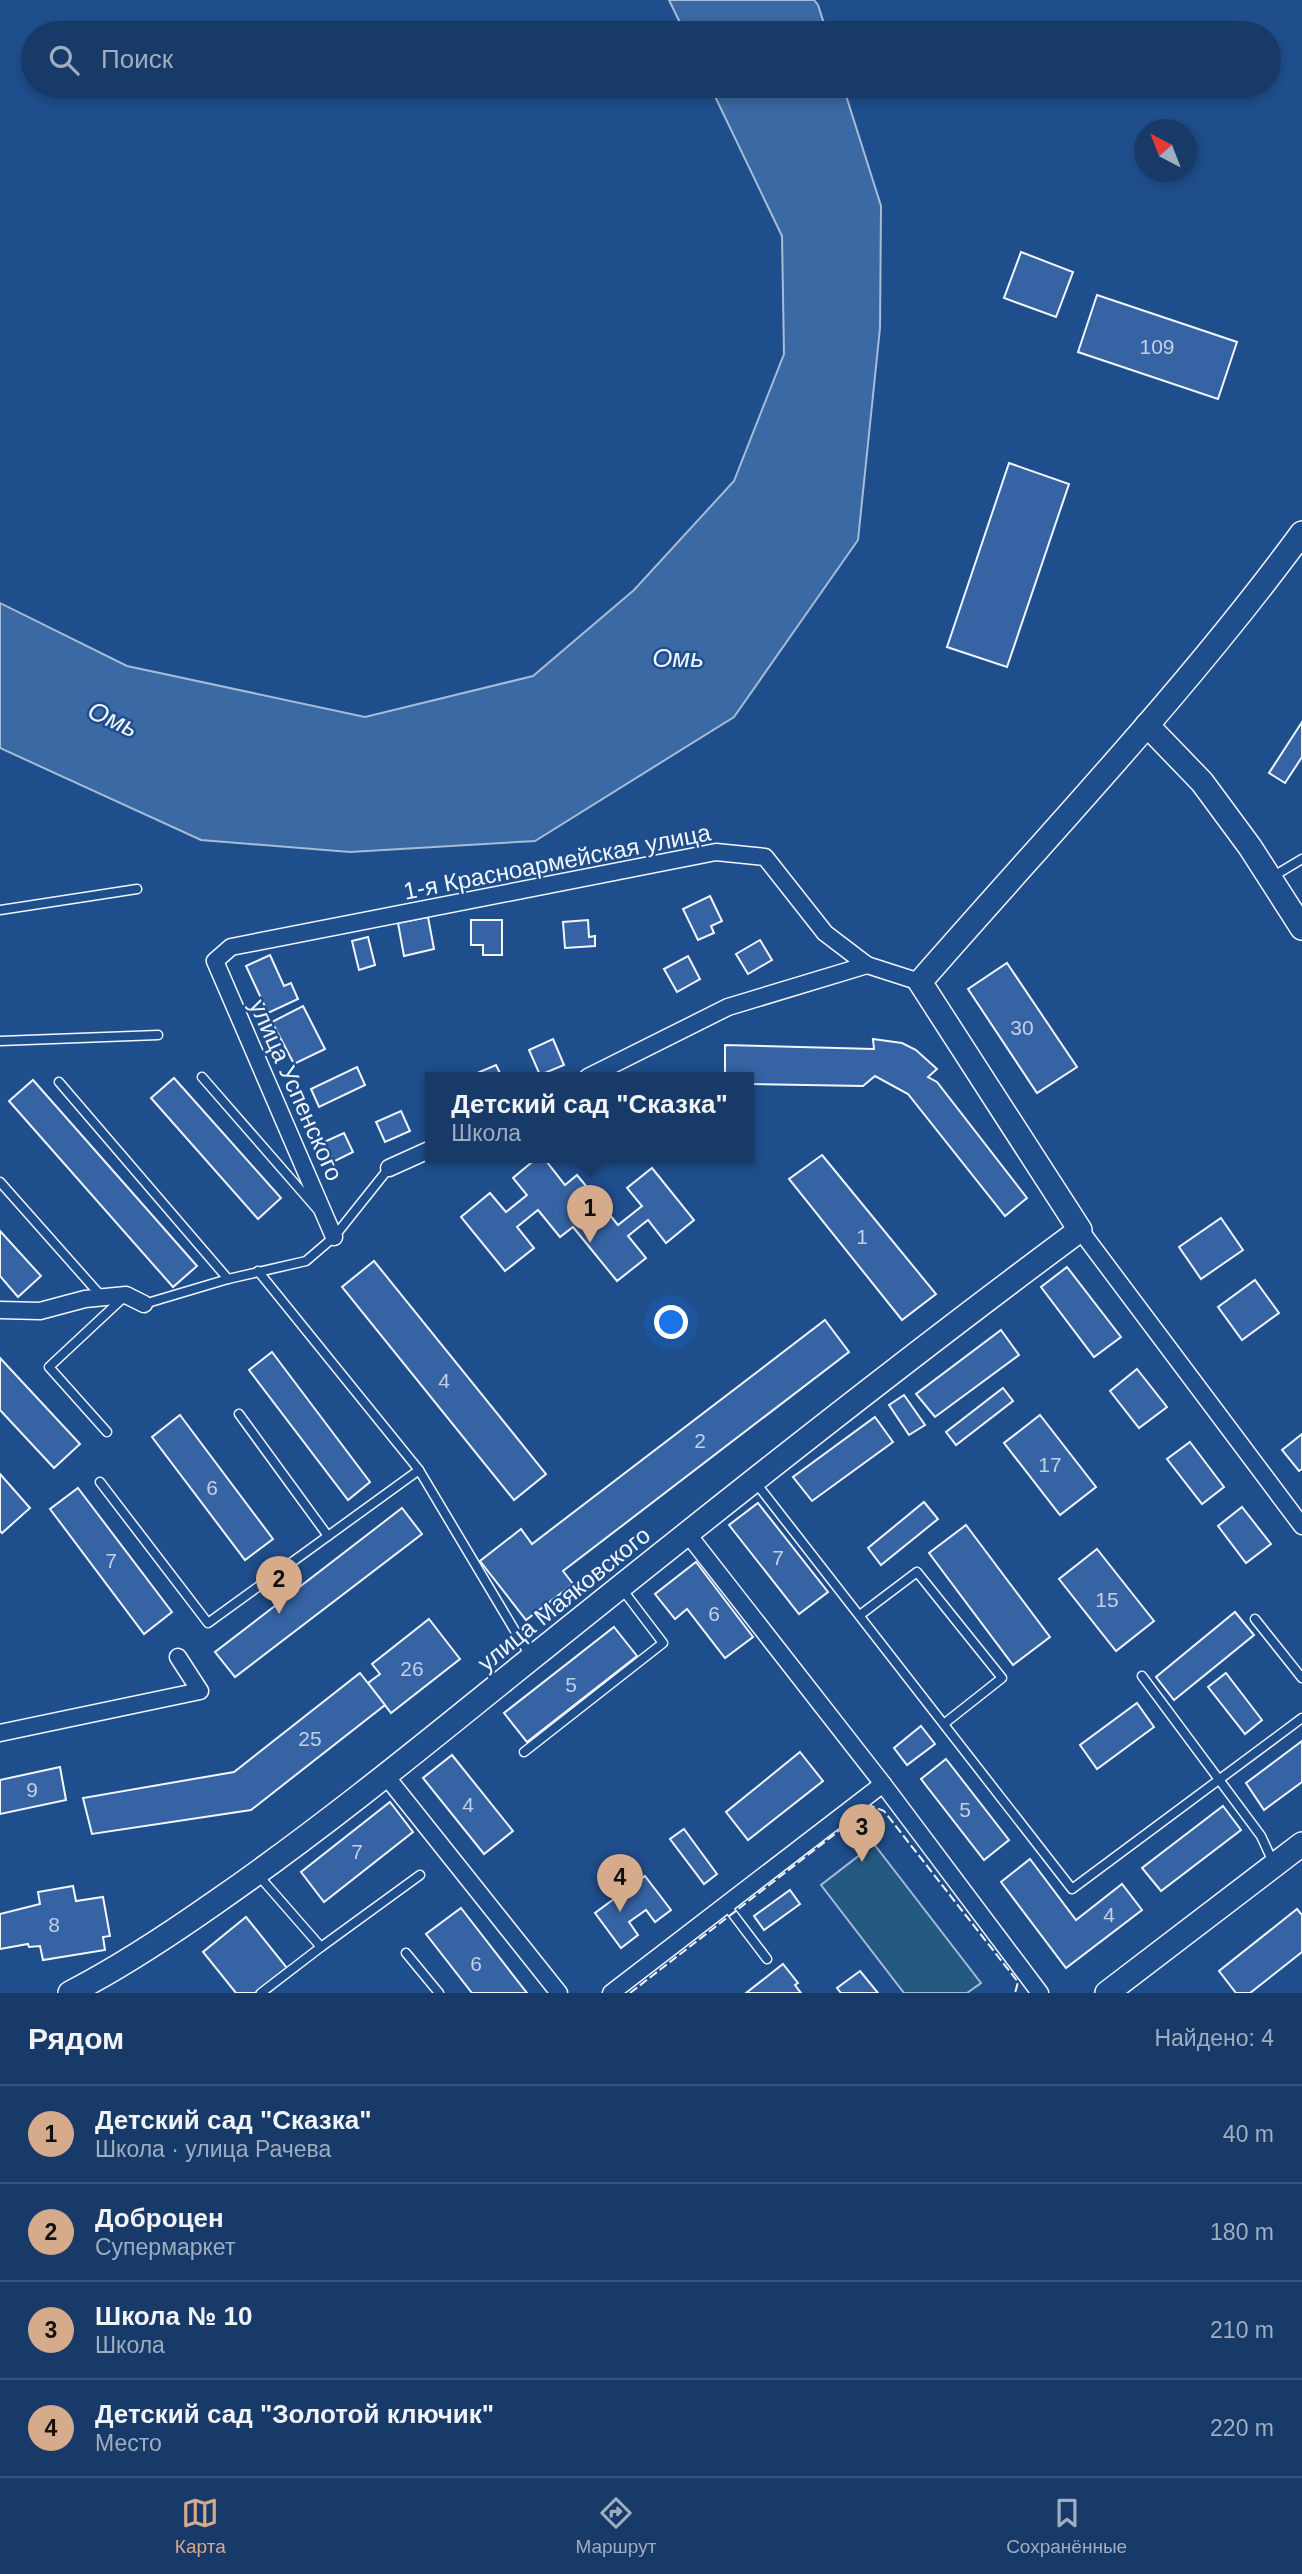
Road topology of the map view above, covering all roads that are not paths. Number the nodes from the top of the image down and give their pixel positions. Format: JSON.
{"nodes":[{"id":1,"x":1302,"y":533,"type":"edge"},
{"id":2,"x":1147,"y":726,"type":"junction"},
{"id":3,"x":1302,"y":859,"type":"edge"},
{"id":4,"x":1269,"y":879,"type":"junction"},
{"id":5,"x":137,"y":889,"type":"dead end"},
{"id":6,"x":0,"y":909,"type":"edge"},
{"id":7,"x":1302,"y":928,"type":"edge"},
{"id":8,"x":215,"y":961,"type":"joint"},
{"id":9,"x":867,"y":965,"type":"junction"},
{"id":10,"x":920,"y":982,"type":"junction"},
{"id":11,"x":158,"y":1035,"type":"dead end"},
{"id":12,"x":0,"y":1041,"type":"edge"},
{"id":13,"x":599,"y":1072,"type":"edge"},
{"id":14,"x":202,"y":1077,"type":"dead end"},
{"id":15,"x":59,"y":1082,"type":"dead end"},
{"id":16,"x":425,"y":1152,"type":"edge"},
{"id":17,"x":389,"y":1168,"type":"joint"},
{"id":18,"x":0,"y":1182,"type":"edge"},
{"id":19,"x":331,"y":1229,"type":"junction"},
{"id":20,"x":1080,"y":1230,"type":"junction"},
{"id":21,"x":258,"y":1271,"type":"junction"},
{"id":22,"x":228,"y":1279,"type":"junction"},
{"id":23,"x":126,"y":1295,"type":"junction"},
{"id":24,"x":102,"y":1297,"type":"junction"},
{"id":25,"x":144,"y":1304,"type":"joint"},
{"id":26,"x":0,"y":1310,"type":"edge"},
{"id":27,"x":239,"y":1415,"type":"dead end"},
{"id":28,"x":107,"y":1432,"type":"dead end"},
{"id":29,"x":419,"y":1470,"type":"junction"},
{"id":30,"x":754,"y":1480,"type":"junction"},
{"id":31,"x":100,"y":1482,"type":"dead end"},
{"id":32,"x":1302,"y":1526,"type":"edge"},
{"id":33,"x":687,"y":1533,"type":"junction"},
{"id":34,"x":328,"y":1536,"type":"junction"},
{"id":35,"x":620,"y":1587,"type":"junction"},
{"id":36,"x":860,"y":1615,"type":"junction"},
{"id":37,"x":1255,"y":1619,"type":"dead end"},
{"id":38,"x":178,"y":1657,"type":"dead end"},
{"id":39,"x":531,"y":1659,"type":"junction"},
{"id":40,"x":1142,"y":1676,"type":"dead end"},
{"id":41,"x":1302,"y":1678,"type":"edge"},
{"id":42,"x":1302,"y":1718,"type":"edge"},
{"id":43,"x":945,"y":1723,"type":"junction"},
{"id":44,"x":0,"y":1733,"type":"edge"},
{"id":45,"x":524,"y":1752,"type":"dead end"},
{"id":46,"x":386,"y":1776,"type":"junction"},
{"id":47,"x":1220,"y":1780,"type":"junction"},
{"id":48,"x":883,"y":1784,"type":"junction"},
{"id":49,"x":1302,"y":1843,"type":"edge"},
{"id":50,"x":1274,"y":1864,"type":"junction"},
{"id":51,"x":257,"y":1874,"type":"junction"},
{"id":52,"x":420,"y":1875,"type":"dead end"},
{"id":53,"x":726,"y":1905,"type":"junction"},
{"id":54,"x":321,"y":1947,"type":"junction"},
{"id":55,"x":406,"y":1953,"type":"dead end"},
{"id":56,"x":767,"y":1959,"type":"dead end"},
{"id":57,"x":70,"y":1993,"type":"edge"},
{"id":58,"x":261,"y":1993,"type":"edge"},
{"id":59,"x":439,"y":1993,"type":"edge"},
{"id":60,"x":559,"y":1993,"type":"edge"},
{"id":61,"x":611,"y":1993,"type":"edge"},
{"id":62,"x":1040,"y":1993,"type":"edge"},
{"id":63,"x":1107,"y":1993,"type":"edge"}],
"edges":[{"from":1,"to":2,"type":"street"},
{"from":2,"to":4,"type":"street"},
{"from":2,"to":10,"type":"street"},
{"from":3,"to":4,"type":"lane"},
{"from":4,"to":7,"type":"street"},
{"from":5,"to":6,"type":"lane"},
{"from":8,"to":9,"type":"street","name":"1-я Красноармейская улица"},
{"from":8,"to":19,"type":"street","name":"улица Успенского"},
{"from":9,"to":10,"type":"street","name":"1-я Красноармейская улица"},
{"from":9,"to":13,"type":"street"},
{"from":10,"to":20,"type":"street"},
{"from":11,"to":12,"type":"lane"},
{"from":14,"to":19,"type":"lane"},
{"from":15,"to":22,"type":"lane"},
{"from":16,"to":17,"type":"street"},
{"from":17,"to":19,"type":"lane"},
{"from":18,"to":24,"type":"lane"},
{"from":19,"to":21,"type":"lane"},
{"from":20,"to":30,"type":"street","name":"улица Маяковского"},
{"from":20,"to":32,"type":"street"},
{"from":21,"to":22,"type":"lane"},
{"from":21,"to":29,"type":"lane"},
{"from":22,"to":25,"type":"lane"},
{"from":23,"to":24,"type":"street"},
{"from":23,"to":25,"type":"street"},
{"from":23,"to":28,"type":"lane"},
{"from":24,"to":26,"type":"street"},
{"from":27,"to":34,"type":"lane"},
{"from":29,"to":34,"type":"lane"},
{"from":29,"to":39,"type":"lane"},
{"from":30,"to":33,"type":"street","name":"улица Маяковского"},
{"from":30,"to":36,"type":"lane"},
{"from":31,"to":34,"type":"lane"},
{"from":33,"to":35,"type":"street","name":"улица Маяковского"},
{"from":33,"to":48,"type":"street"},
{"from":35,"to":39,"type":"street","name":"улица Маяковского"},
{"from":35,"to":45,"type":"lane"},
{"from":36,"to":43,"type":"lane"},
{"from":36,"to":43,"type":"lane"},
{"from":37,"to":41,"type":"lane"},
{"from":38,"to":44,"type":"street"},
{"from":39,"to":46,"type":"street","name":"улица Маяковского"},
{"from":40,"to":47,"type":"lane"},
{"from":42,"to":47,"type":"lane"},
{"from":43,"to":47,"type":"lane"},
{"from":46,"to":51,"type":"street","name":"улица Маяковского"},
{"from":46,"to":60,"type":"street"},
{"from":47,"to":50,"type":"lane"},
{"from":48,"to":53,"type":"street"},
{"from":48,"to":62,"type":"street"},
{"from":49,"to":50,"type":"street"},
{"from":50,"to":63,"type":"street"},
{"from":51,"to":54,"type":"lane"},
{"from":51,"to":57,"type":"street","name":"улица Маяковского"},
{"from":52,"to":54,"type":"lane"},
{"from":53,"to":56,"type":"lane"},
{"from":53,"to":61,"type":"street"},
{"from":54,"to":58,"type":"lane"},
{"from":55,"to":59,"type":"lane"}]}
